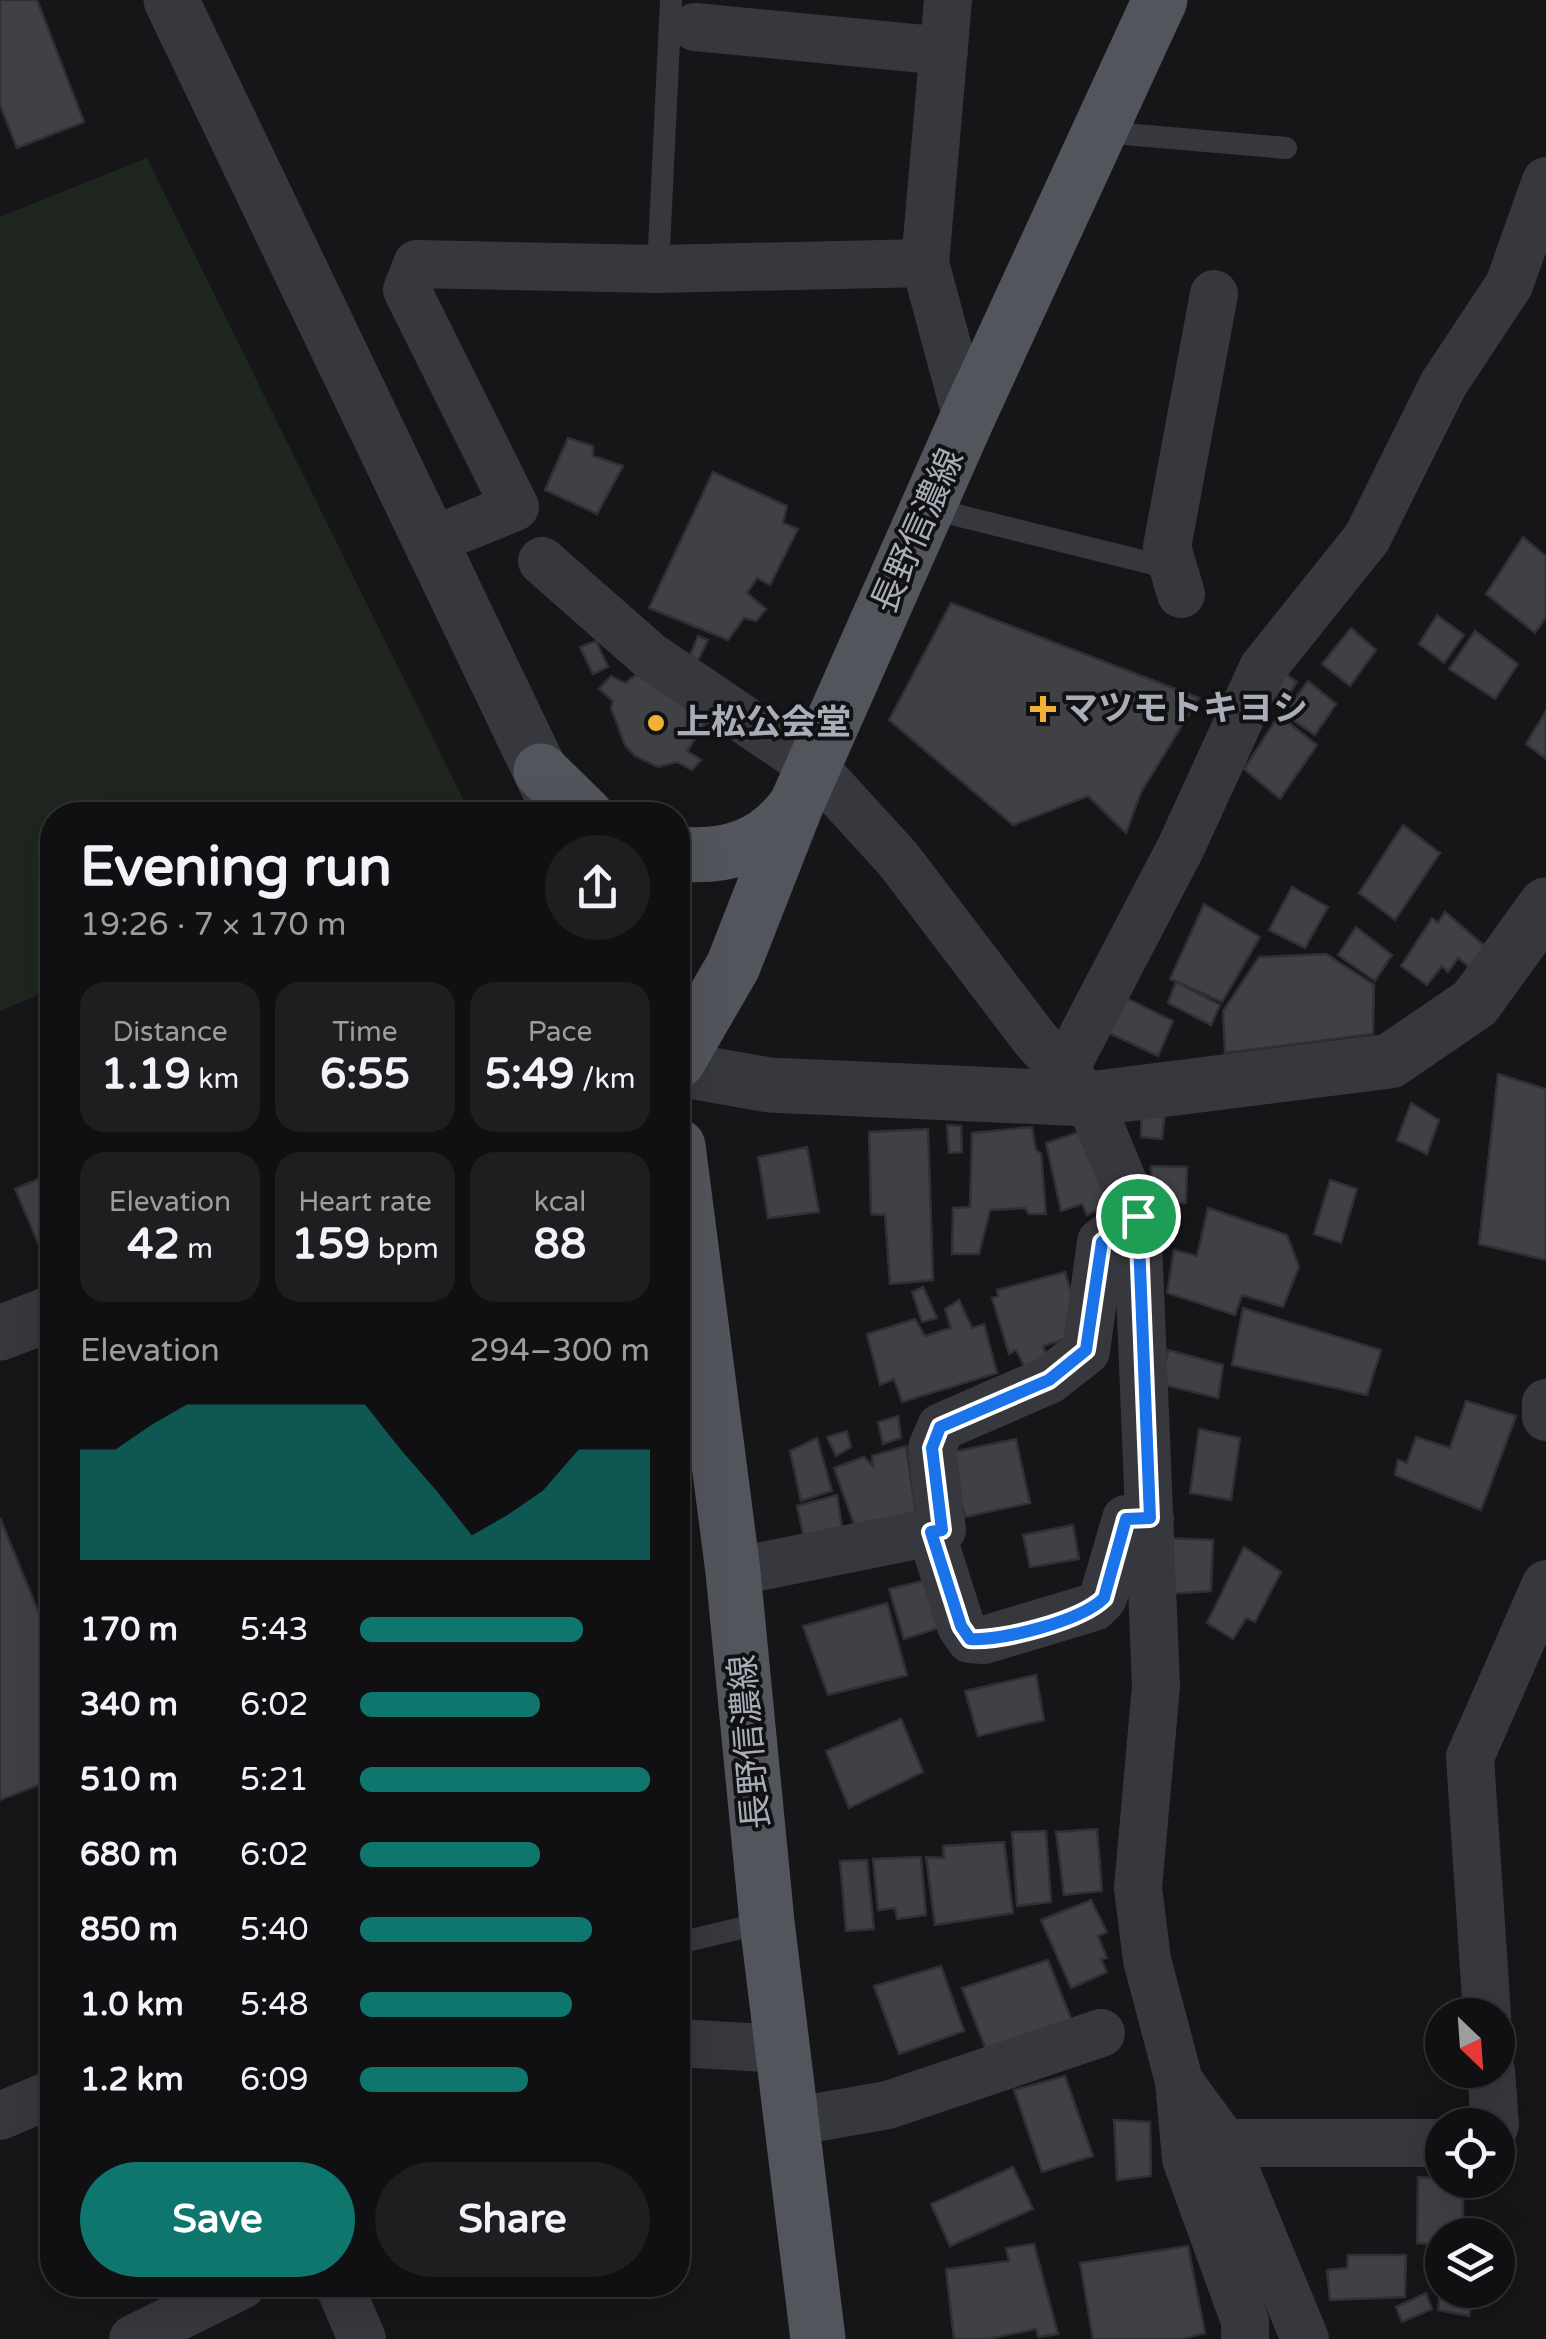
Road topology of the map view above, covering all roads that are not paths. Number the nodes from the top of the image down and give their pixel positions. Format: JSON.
{"nodes":[{"id":1,"x":172,"y":0,"type":"edge"},
{"id":2,"x":948,"y":0,"type":"edge"},
{"id":3,"x":1160,"y":0,"type":"edge"},
{"id":4,"x":683,"y":13,"type":"edge"},
{"id":5,"x":944,"y":51,"type":"junction"},
{"id":6,"x":1100,"y":132,"type":"junction"},
{"id":7,"x":1286,"y":148,"type":"dead end"},
{"id":8,"x":1546,"y":181,"type":"edge"},
{"id":9,"x":925,"y":263,"type":"junction"},
{"id":10,"x":658,"y":269,"type":"junction"},
{"id":11,"x":1214,"y":294,"type":"dead end"},
{"id":12,"x":967,"y":419,"type":"junction"},
{"id":13,"x":928,"y":508,"type":"junction"},
{"id":14,"x":432,"y":541,"type":"junction"},
{"id":15,"x":542,"y":561,"type":"dead end"},
{"id":16,"x":1177,"y":582,"type":"joint"},
{"id":17,"x":806,"y":785,"type":"junction"},
{"id":18,"x":551,"y":793,"type":"edge"},
{"id":19,"x":690,"y":854,"type":"edge"},
{"id":20,"x":1546,"y":905,"type":"edge"},
{"id":21,"x":690,"y":1040,"type":"edge"},
{"id":22,"x":690,"y":1071,"type":"edge"},
{"id":23,"x":1076,"y":1085,"type":"junction"},
{"id":24,"x":1138,"y":1216,"type":"junction"},
{"id":25,"x":690,"y":1237,"type":"edge"},
{"id":26,"x":40,"y":1318,"type":"edge"},
{"id":27,"x":0,"y":1334,"type":"edge"},
{"id":28,"x":1546,"y":1403,"type":"edge"},
{"id":29,"x":1546,"y":1417,"type":"edge"},
{"id":30,"x":1150,"y":1518,"type":"junction"},
{"id":31,"x":931,"y":1532,"type":"junction"},
{"id":32,"x":734,"y":1572,"type":"junction"},
{"id":33,"x":1546,"y":1584,"type":"edge"},
{"id":34,"x":766,"y":1922,"type":"junction"},
{"id":35,"x":690,"y":1940,"type":"edge"},
{"id":36,"x":1486,"y":1998,"type":"edge"},
{"id":37,"x":1101,"y":2033,"type":"dead end"},
{"id":38,"x":690,"y":2044,"type":"edge"},
{"id":39,"x":782,"y":2049,"type":"junction"},
{"id":40,"x":1179,"y":2081,"type":"junction"},
{"id":41,"x":40,"y":2099,"type":"edge"},
{"id":42,"x":0,"y":2116,"type":"edge"},
{"id":43,"x":791,"y":2122,"type":"junction"},
{"id":44,"x":1224,"y":2143,"type":"junction"},
{"id":45,"x":1425,"y":2143,"type":"edge"},
{"id":46,"x":218,"y":2297,"type":"edge"},
{"id":47,"x":344,"y":2297,"type":"edge"},
{"id":48,"x":133,"y":2339,"type":"edge"},
{"id":49,"x":362,"y":2339,"type":"edge"},
{"id":50,"x":818,"y":2339,"type":"edge"},
{"id":51,"x":1245,"y":2339,"type":"edge"},
{"id":52,"x":1304,"y":2339,"type":"edge"}],
"edges":[{"from":1,"to":14,"type":"street"},
{"from":2,"to":5,"type":"street"},
{"from":3,"to":6,"type":"main road","name":"長野信濃線"},
{"from":4,"to":5,"type":"street"},
{"from":4,"to":10,"type":"lane"},
{"from":5,"to":9,"type":"street"},
{"from":6,"to":7,"type":"lane"},
{"from":6,"to":12,"type":"main road","name":"長野信濃線"},
{"from":8,"to":23,"type":"street"},
{"from":9,"to":10,"type":"street"},
{"from":9,"to":12,"type":"street"},
{"from":10,"to":14,"type":"street"},
{"from":11,"to":16,"type":"street"},
{"from":12,"to":13,"type":"main road","name":"長野信濃線"},
{"from":13,"to":16,"type":"lane"},
{"from":13,"to":17,"type":"main road","name":"長野信濃線"},
{"from":14,"to":18,"type":"street"},
{"from":15,"to":17,"type":"street"},
{"from":17,"to":19,"type":"main road"},
{"from":17,"to":21,"type":"main road","name":"長野信濃線"},
{"from":17,"to":23,"type":"street"},
{"from":20,"to":23,"type":"street"},
{"from":22,"to":23,"type":"street"},
{"from":23,"to":24,"type":"street"},
{"from":24,"to":30,"type":"street"},
{"from":24,"to":31,"type":"street"},
{"from":25,"to":32,"type":"main road","name":"長野信濃線"},
{"from":26,"to":27,"type":"street"},
{"from":28,"to":29,"type":"street"},
{"from":30,"to":31,"type":"street"},
{"from":30,"to":40,"type":"street"},
{"from":31,"to":32,"type":"street"},
{"from":32,"to":34,"type":"main road","name":"長野信濃線"},
{"from":33,"to":36,"type":"street"},
{"from":34,"to":35,"type":"lane"},
{"from":34,"to":39,"type":"main road","name":"長野信濃線"},
{"from":37,"to":43,"type":"street"},
{"from":38,"to":39,"type":"street"},
{"from":39,"to":43,"type":"main road","name":"長野信濃線"},
{"from":40,"to":44,"type":"street"},
{"from":40,"to":51,"type":"street"},
{"from":41,"to":42,"type":"street"},
{"from":43,"to":50,"type":"main road","name":"長野信濃線"},
{"from":44,"to":45,"type":"street"},
{"from":44,"to":52,"type":"street"},
{"from":46,"to":48,"type":"street"},
{"from":47,"to":49,"type":"street"}]}
